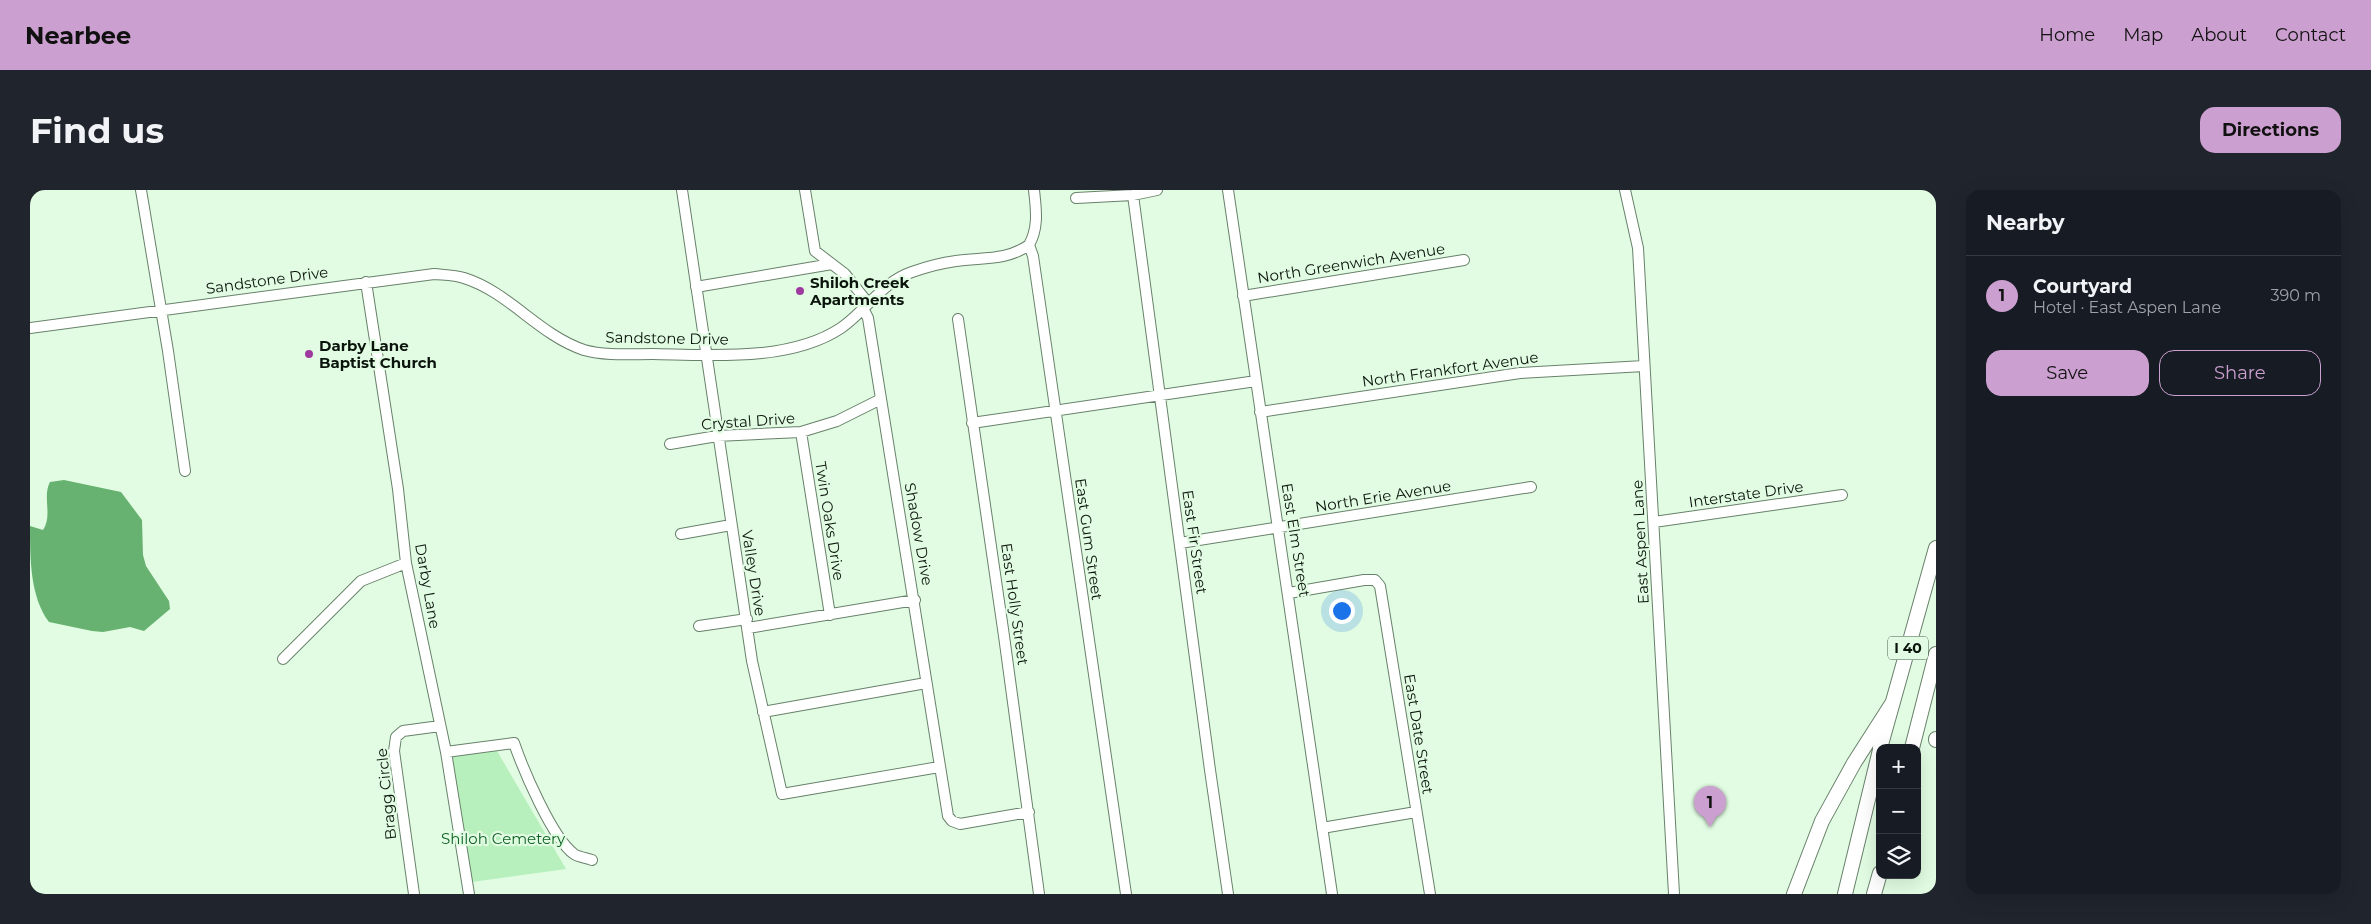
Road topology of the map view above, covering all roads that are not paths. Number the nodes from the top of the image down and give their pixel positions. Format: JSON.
{"nodes":[{"id":1,"x":141,"y":190,"type":"edge"},
{"id":2,"x":682,"y":190,"type":"edge"},
{"id":3,"x":805,"y":190,"type":"edge"},
{"id":4,"x":1034,"y":190,"type":"edge"},
{"id":5,"x":1156,"y":190,"type":"edge"},
{"id":6,"x":1228,"y":190,"type":"edge"},
{"id":7,"x":1625,"y":190,"type":"edge"},
{"id":8,"x":1133,"y":195,"type":"junction"},
{"id":9,"x":1076,"y":198,"type":"dead end"},
{"id":10,"x":1029,"y":245,"type":"junction"},
{"id":11,"x":1464,"y":260,"type":"dead end"},
{"id":12,"x":832,"y":264,"type":"junction"},
{"id":13,"x":366,"y":282,"type":"junction"},
{"id":14,"x":696,"y":287,"type":"junction"},
{"id":15,"x":1243,"y":296,"type":"junction"},
{"id":16,"x":866,"y":306,"type":"junction"},
{"id":17,"x":160,"y":309,"type":"junction"},
{"id":18,"x":958,"y":319,"type":"dead end"},
{"id":19,"x":30,"y":328,"type":"edge"},
{"id":20,"x":705,"y":355,"type":"junction"},
{"id":21,"x":1644,"y":366,"type":"junction"},
{"id":22,"x":1256,"y":381,"type":"junction"},
{"id":23,"x":1160,"y":395,"type":"junction"},
{"id":24,"x":881,"y":399,"type":"junction"},
{"id":25,"x":1056,"y":411,"type":"junction"},
{"id":26,"x":1260,"y":412,"type":"junction"},
{"id":27,"x":972,"y":423,"type":"junction"},
{"id":28,"x":802,"y":432,"type":"junction"},
{"id":29,"x":717,"y":436,"type":"junction"},
{"id":30,"x":670,"y":444,"type":"dead end"},
{"id":31,"x":185,"y":471,"type":"dead end"},
{"id":32,"x":1531,"y":487,"type":"dead end"},
{"id":33,"x":1842,"y":495,"type":"dead end"},
{"id":34,"x":1654,"y":522,"type":"junction"},
{"id":35,"x":731,"y":525,"type":"junction"},
{"id":36,"x":1279,"y":528,"type":"junction"},
{"id":37,"x":681,"y":534,"type":"dead end"},
{"id":38,"x":1180,"y":543,"type":"junction"},
{"id":39,"x":1936,"y":548,"type":"edge"},
{"id":40,"x":406,"y":564,"type":"junction"},
{"id":41,"x":1289,"y":593,"type":"junction"},
{"id":42,"x":915,"y":600,"type":"junction"},
{"id":43,"x":830,"y":616,"type":"junction"},
{"id":44,"x":747,"y":623,"type":"junction"},
{"id":45,"x":699,"y":626,"type":"dead end"},
{"id":46,"x":1936,"y":654,"type":"edge"},
{"id":47,"x":283,"y":659,"type":"dead end"},
{"id":48,"x":926,"y":683,"type":"junction"},
{"id":49,"x":1893,"y":702,"type":"junction"},
{"id":50,"x":763,"y":712,"type":"junction"},
{"id":51,"x":440,"y":726,"type":"junction"},
{"id":52,"x":1881,"y":744,"type":"edge"},
{"id":53,"x":1913,"y":744,"type":"edge"},
{"id":54,"x":446,"y":752,"type":"junction"},
{"id":55,"x":1876,"y":766,"type":"edge"},
{"id":56,"x":939,"y":767,"type":"junction"},
{"id":57,"x":1029,"y":812,"type":"junction"},
{"id":58,"x":1416,"y":812,"type":"junction"},
{"id":59,"x":1322,"y":828,"type":"junction"},
{"id":60,"x":592,"y":860,"type":"dead end"},
{"id":61,"x":1878,"y":879,"type":"edge"},
{"id":62,"x":414,"y":894,"type":"edge"},
{"id":63,"x":469,"y":894,"type":"edge"},
{"id":64,"x":1039,"y":894,"type":"edge"},
{"id":65,"x":1126,"y":894,"type":"edge"},
{"id":66,"x":1228,"y":894,"type":"edge"},
{"id":67,"x":1332,"y":894,"type":"edge"},
{"id":68,"x":1430,"y":894,"type":"edge"},
{"id":69,"x":1674,"y":894,"type":"edge"},
{"id":70,"x":1794,"y":894,"type":"edge"},
{"id":71,"x":1845,"y":894,"type":"edge"},
{"id":72,"x":1874,"y":894,"type":"edge"}],
"edges":[{"from":1,"to":17,"type":"street"},
{"from":2,"to":14,"type":"street","name":"Valley Drive"},
{"from":3,"to":12,"type":"street"},
{"from":4,"to":10,"type":"street"},
{"from":5,"to":8,"type":"street"},
{"from":6,"to":15,"type":"street","name":"East Elm Street"},
{"from":7,"to":21,"type":"street","name":"East Aspen Lane"},
{"from":8,"to":9,"type":"street"},
{"from":8,"to":23,"type":"street","name":"East Fir Street"},
{"from":10,"to":16,"type":"street","name":"Sandstone Drive"},
{"from":10,"to":25,"type":"street","name":"East Gum Street"},
{"from":11,"to":15,"type":"street","name":"North Greenwich Avenue"},
{"from":12,"to":14,"type":"street"},
{"from":12,"to":16,"type":"street"},
{"from":13,"to":17,"type":"street","name":"Sandstone Drive"},
{"from":13,"to":20,"type":"street","name":"Sandstone Drive"},
{"from":13,"to":40,"type":"street","name":"Darby Lane"},
{"from":14,"to":20,"type":"street","name":"Valley Drive"},
{"from":15,"to":22,"type":"street","name":"East Elm Street"},
{"from":16,"to":20,"type":"street","name":"Sandstone Drive"},
{"from":16,"to":24,"type":"street","name":"Shadow Drive"},
{"from":17,"to":19,"type":"street","name":"Sandstone Drive"},
{"from":17,"to":31,"type":"street"},
{"from":18,"to":27,"type":"street","name":"East Holly Street"},
{"from":20,"to":29,"type":"street","name":"Valley Drive"},
{"from":21,"to":26,"type":"street","name":"North Frankfort Avenue"},
{"from":21,"to":34,"type":"street","name":"East Aspen Lane"},
{"from":22,"to":23,"type":"street"},
{"from":22,"to":26,"type":"street","name":"East Elm Street"},
{"from":23,"to":25,"type":"street"},
{"from":23,"to":38,"type":"street","name":"East Fir Street"},
{"from":24,"to":28,"type":"street","name":"Crystal Drive"},
{"from":24,"to":42,"type":"street","name":"Shadow Drive"},
{"from":25,"to":27,"type":"street"},
{"from":25,"to":65,"type":"street","name":"East Gum Street"},
{"from":26,"to":36,"type":"street","name":"East Elm Street"},
{"from":27,"to":57,"type":"street","name":"East Holly Street"},
{"from":28,"to":29,"type":"street","name":"Crystal Drive"},
{"from":28,"to":43,"type":"street","name":"Twin Oaks Drive"},
{"from":29,"to":30,"type":"street","name":"Crystal Drive"},
{"from":29,"to":35,"type":"street","name":"Valley Drive"},
{"from":32,"to":36,"type":"street","name":"North Erie Avenue"},
{"from":33,"to":34,"type":"street","name":"Interstate Drive"},
{"from":34,"to":69,"type":"street","name":"East Aspen Lane"},
{"from":35,"to":37,"type":"street"},
{"from":35,"to":44,"type":"street","name":"Valley Drive"},
{"from":36,"to":38,"type":"street","name":"North Erie Avenue"},
{"from":36,"to":41,"type":"street","name":"East Elm Street"},
{"from":38,"to":66,"type":"street","name":"East Fir Street"},
{"from":39,"to":49,"type":"highway","number":"I 40"},
{"from":40,"to":47,"type":"street"},
{"from":40,"to":51,"type":"street","name":"Darby Lane"},
{"from":41,"to":58,"type":"street","name":"East Date Street"},
{"from":41,"to":59,"type":"street","name":"East Elm Street"},
{"from":42,"to":43,"type":"street"},
{"from":42,"to":48,"type":"street","name":"Shadow Drive"},
{"from":43,"to":44,"type":"street"},
{"from":44,"to":45,"type":"street"},
{"from":44,"to":50,"type":"street","name":"Valley Drive"},
{"from":46,"to":53,"type":"highway","number":"I 40"},
{"from":48,"to":50,"type":"street"},
{"from":48,"to":56,"type":"street","name":"Shadow Drive"},
{"from":49,"to":52,"type":"highway","number":"I 40"},
{"from":49,"to":70,"type":"highway"},
{"from":50,"to":56,"type":"street","name":"Valley Drive"},
{"from":51,"to":54,"type":"street","name":"Darby Lane"},
{"from":51,"to":62,"type":"street","name":"Bragg Circle"},
{"from":54,"to":60,"type":"street"},
{"from":54,"to":63,"type":"street","name":"Darby Lane"},
{"from":55,"to":71,"type":"highway","number":"I 40"},
{"from":56,"to":57,"type":"street","name":"Shadow Drive"},
{"from":57,"to":64,"type":"street","name":"East Holly Street"},
{"from":58,"to":59,"type":"street"},
{"from":58,"to":68,"type":"street","name":"East Date Street"},
{"from":59,"to":67,"type":"street","name":"East Elm Street"},
{"from":61,"to":72,"type":"highway"}]}
